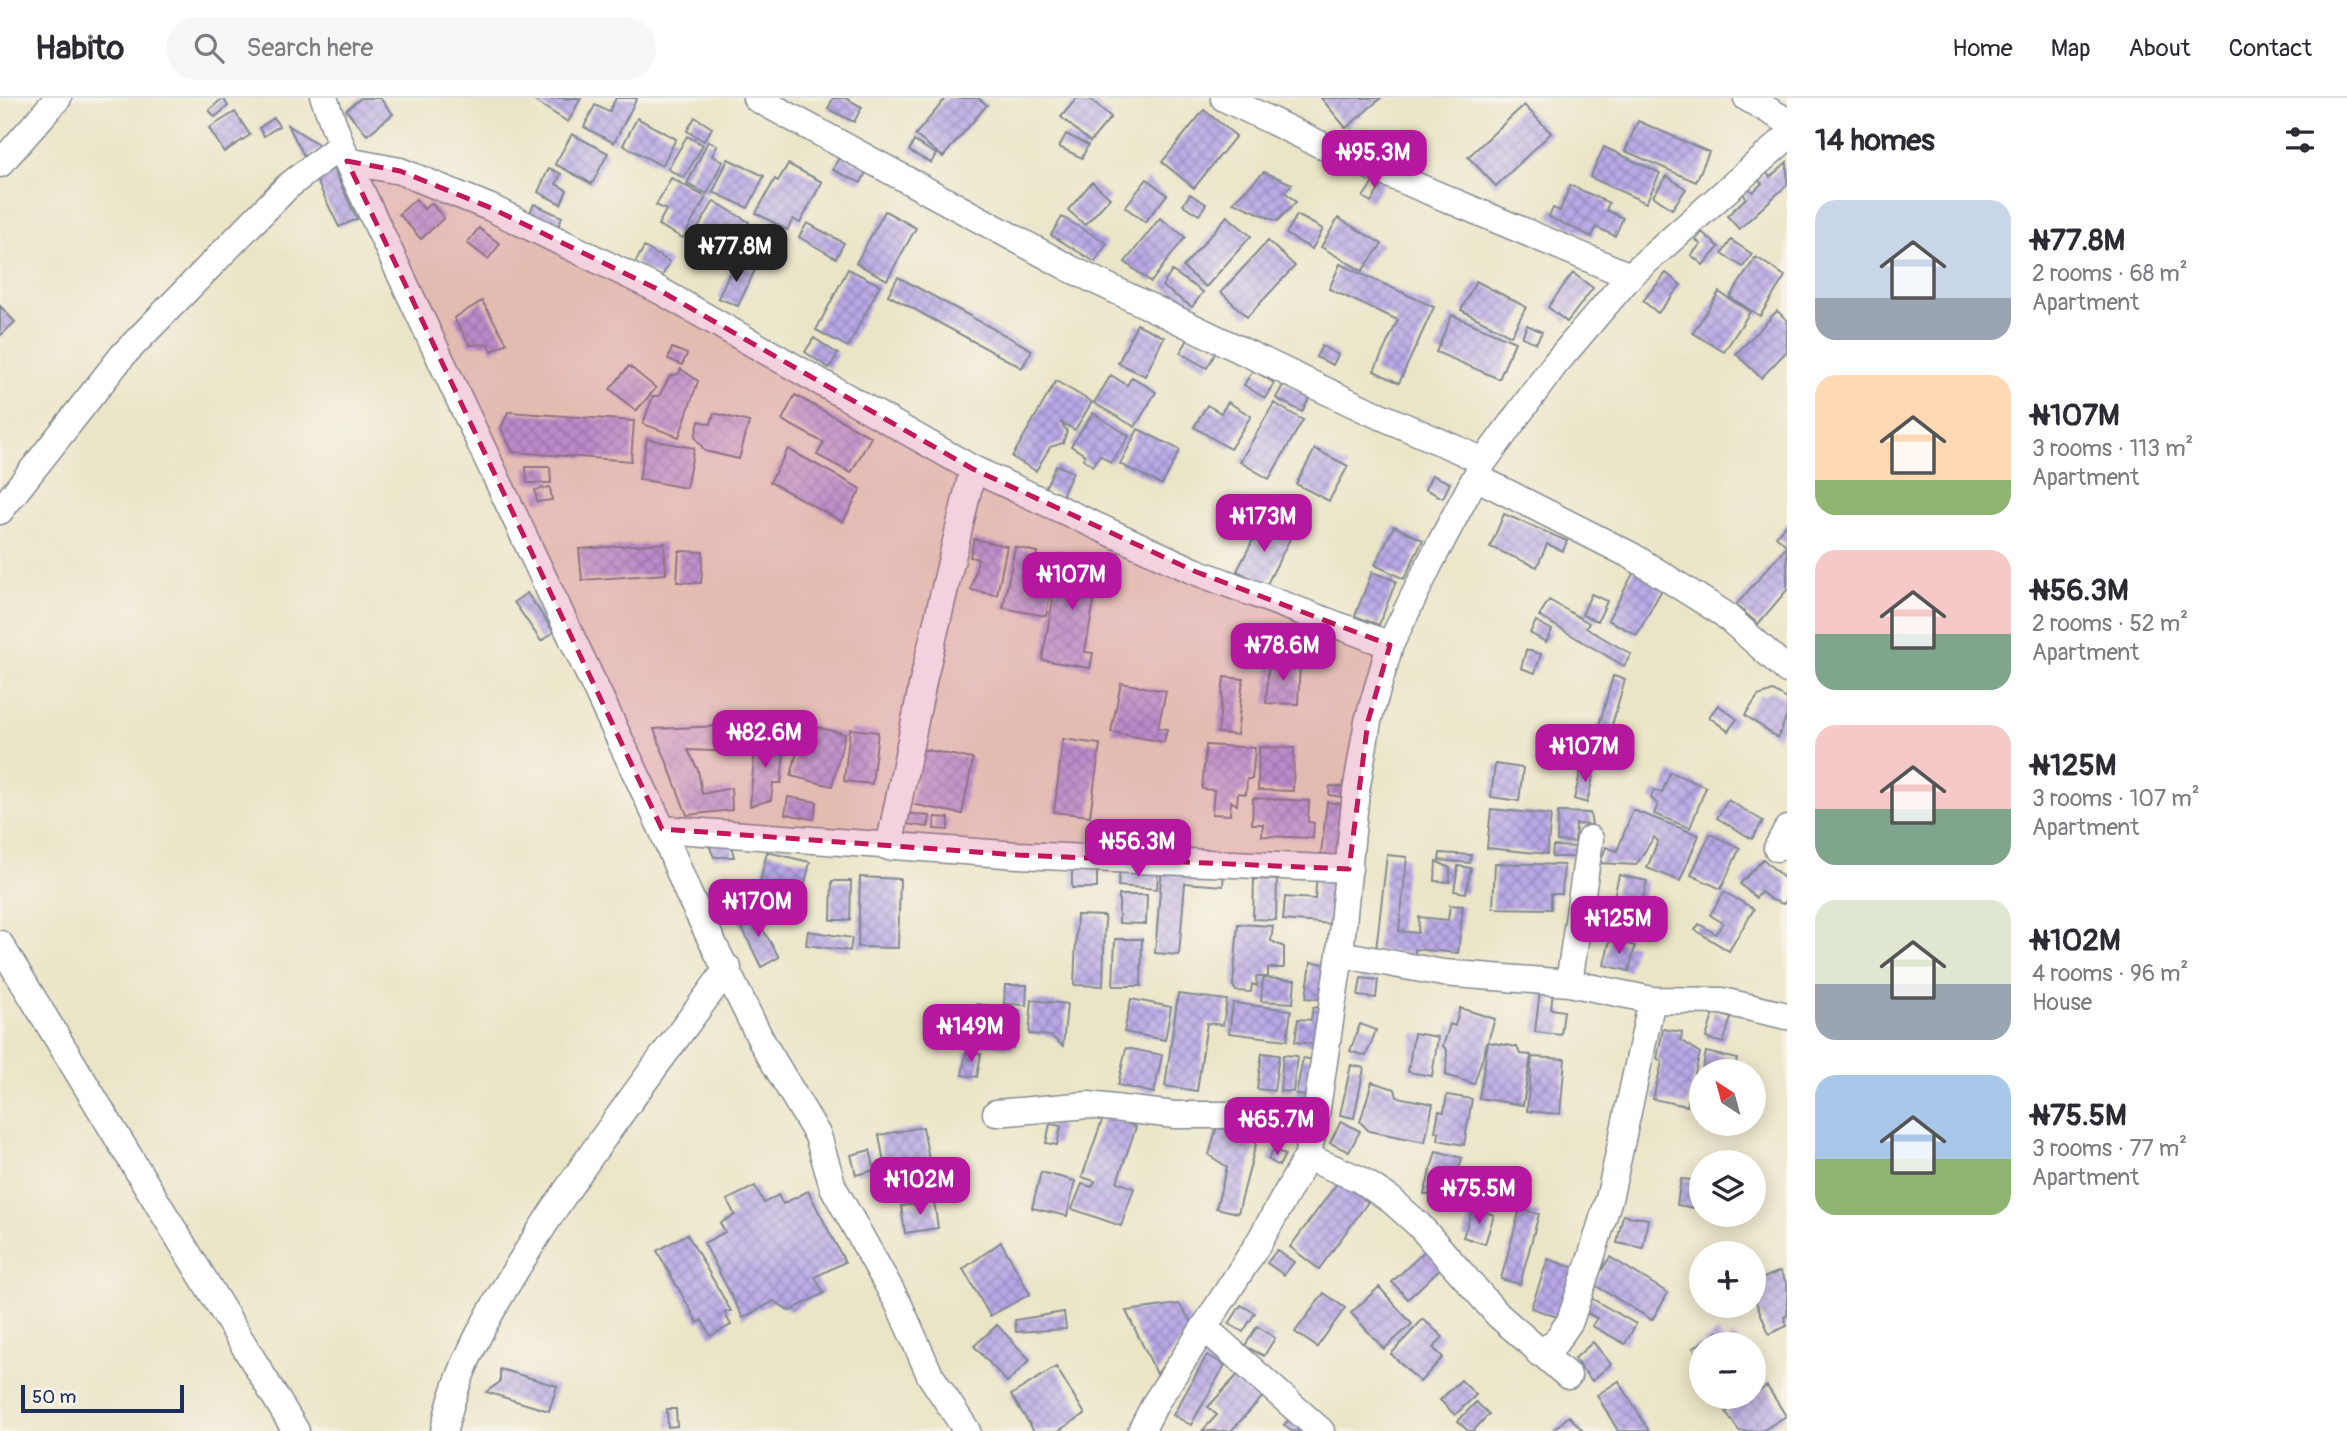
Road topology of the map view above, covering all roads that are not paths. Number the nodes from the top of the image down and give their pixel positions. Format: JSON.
{"nodes":[{"id":1,"x":58,"y":98,"type":"edge"},
{"id":2,"x":324,"y":98,"type":"edge"},
{"id":3,"x":756,"y":98,"type":"edge"},
{"id":4,"x":1224,"y":98,"type":"edge"},
{"id":5,"x":1747,"y":98,"type":"edge"},
{"id":6,"x":1785,"y":136,"type":"edge"},
{"id":7,"x":344,"y":153,"type":"junction"},
{"id":8,"x":0,"y":164,"type":"edge"},
{"id":9,"x":1630,"y":276,"type":"junction"},
{"id":10,"x":973,"y":469,"type":"junction"},
{"id":11,"x":1480,"y":469,"type":"junction"},
{"id":12,"x":0,"y":511,"type":"edge"},
{"id":13,"x":1390,"y":646,"type":"junction"},
{"id":14,"x":1787,"y":670,"type":"edge"},
{"id":15,"x":662,"y":829,"type":"junction"},
{"id":16,"x":1590,"y":839,"type":"dead end"},
{"id":17,"x":889,"y":847,"type":"junction"},
{"id":18,"x":1349,"y":869,"type":"junction"},
{"id":19,"x":0,"y":944,"type":"edge"},
{"id":20,"x":1340,"y":954,"type":"junction"},
{"id":21,"x":728,"y":968,"type":"junction"},
{"id":22,"x":1569,"y":983,"type":"junction"},
{"id":23,"x":1652,"y":1000,"type":"junction"},
{"id":24,"x":1787,"y":1016,"type":"edge"},
{"id":25,"x":996,"y":1113,"type":"dead end"},
{"id":26,"x":1314,"y":1128,"type":"junction"},
{"id":27,"x":1307,"y":1157,"type":"junction"},
{"id":28,"x":1206,"y":1329,"type":"junction"},
{"id":29,"x":1539,"y":1353,"type":"junction"},
{"id":30,"x":1568,"y":1376,"type":"dead end"},
{"id":31,"x":296,"y":1431,"type":"edge"},
{"id":32,"x":444,"y":1431,"type":"edge"},
{"id":33,"x":967,"y":1431,"type":"edge"},
{"id":34,"x":1141,"y":1431,"type":"edge"},
{"id":35,"x":1321,"y":1431,"type":"edge"}],
"edges":[{"from":1,"to":8,"type":"street"},
{"from":2,"to":7,"type":"street"},
{"from":3,"to":11,"type":"street"},
{"from":4,"to":9,"type":"street"},
{"from":5,"to":6,"type":"street"},
{"from":6,"to":9,"type":"street"},
{"from":7,"to":10,"type":"street"},
{"from":7,"to":12,"type":"street"},
{"from":7,"to":15,"type":"street"},
{"from":9,"to":11,"type":"street"},
{"from":10,"to":13,"type":"street"},
{"from":10,"to":17,"type":"street"},
{"from":11,"to":13,"type":"street"},
{"from":11,"to":14,"type":"street"},
{"from":13,"to":18,"type":"street"},
{"from":15,"to":17,"type":"street"},
{"from":15,"to":21,"type":"street"},
{"from":16,"to":22,"type":"street"},
{"from":17,"to":18,"type":"street"},
{"from":18,"to":20,"type":"street"},
{"from":19,"to":31,"type":"street"},
{"from":20,"to":22,"type":"street"},
{"from":20,"to":26,"type":"street"},
{"from":21,"to":32,"type":"street"},
{"from":21,"to":33,"type":"street"},
{"from":22,"to":23,"type":"street"},
{"from":23,"to":24,"type":"street"},
{"from":23,"to":29,"type":"street"},
{"from":25,"to":26,"type":"street"},
{"from":26,"to":27,"type":"street"},
{"from":27,"to":28,"type":"street"},
{"from":27,"to":29,"type":"street"},
{"from":28,"to":34,"type":"street"},
{"from":28,"to":35,"type":"street"},
{"from":29,"to":30,"type":"street"}]}
